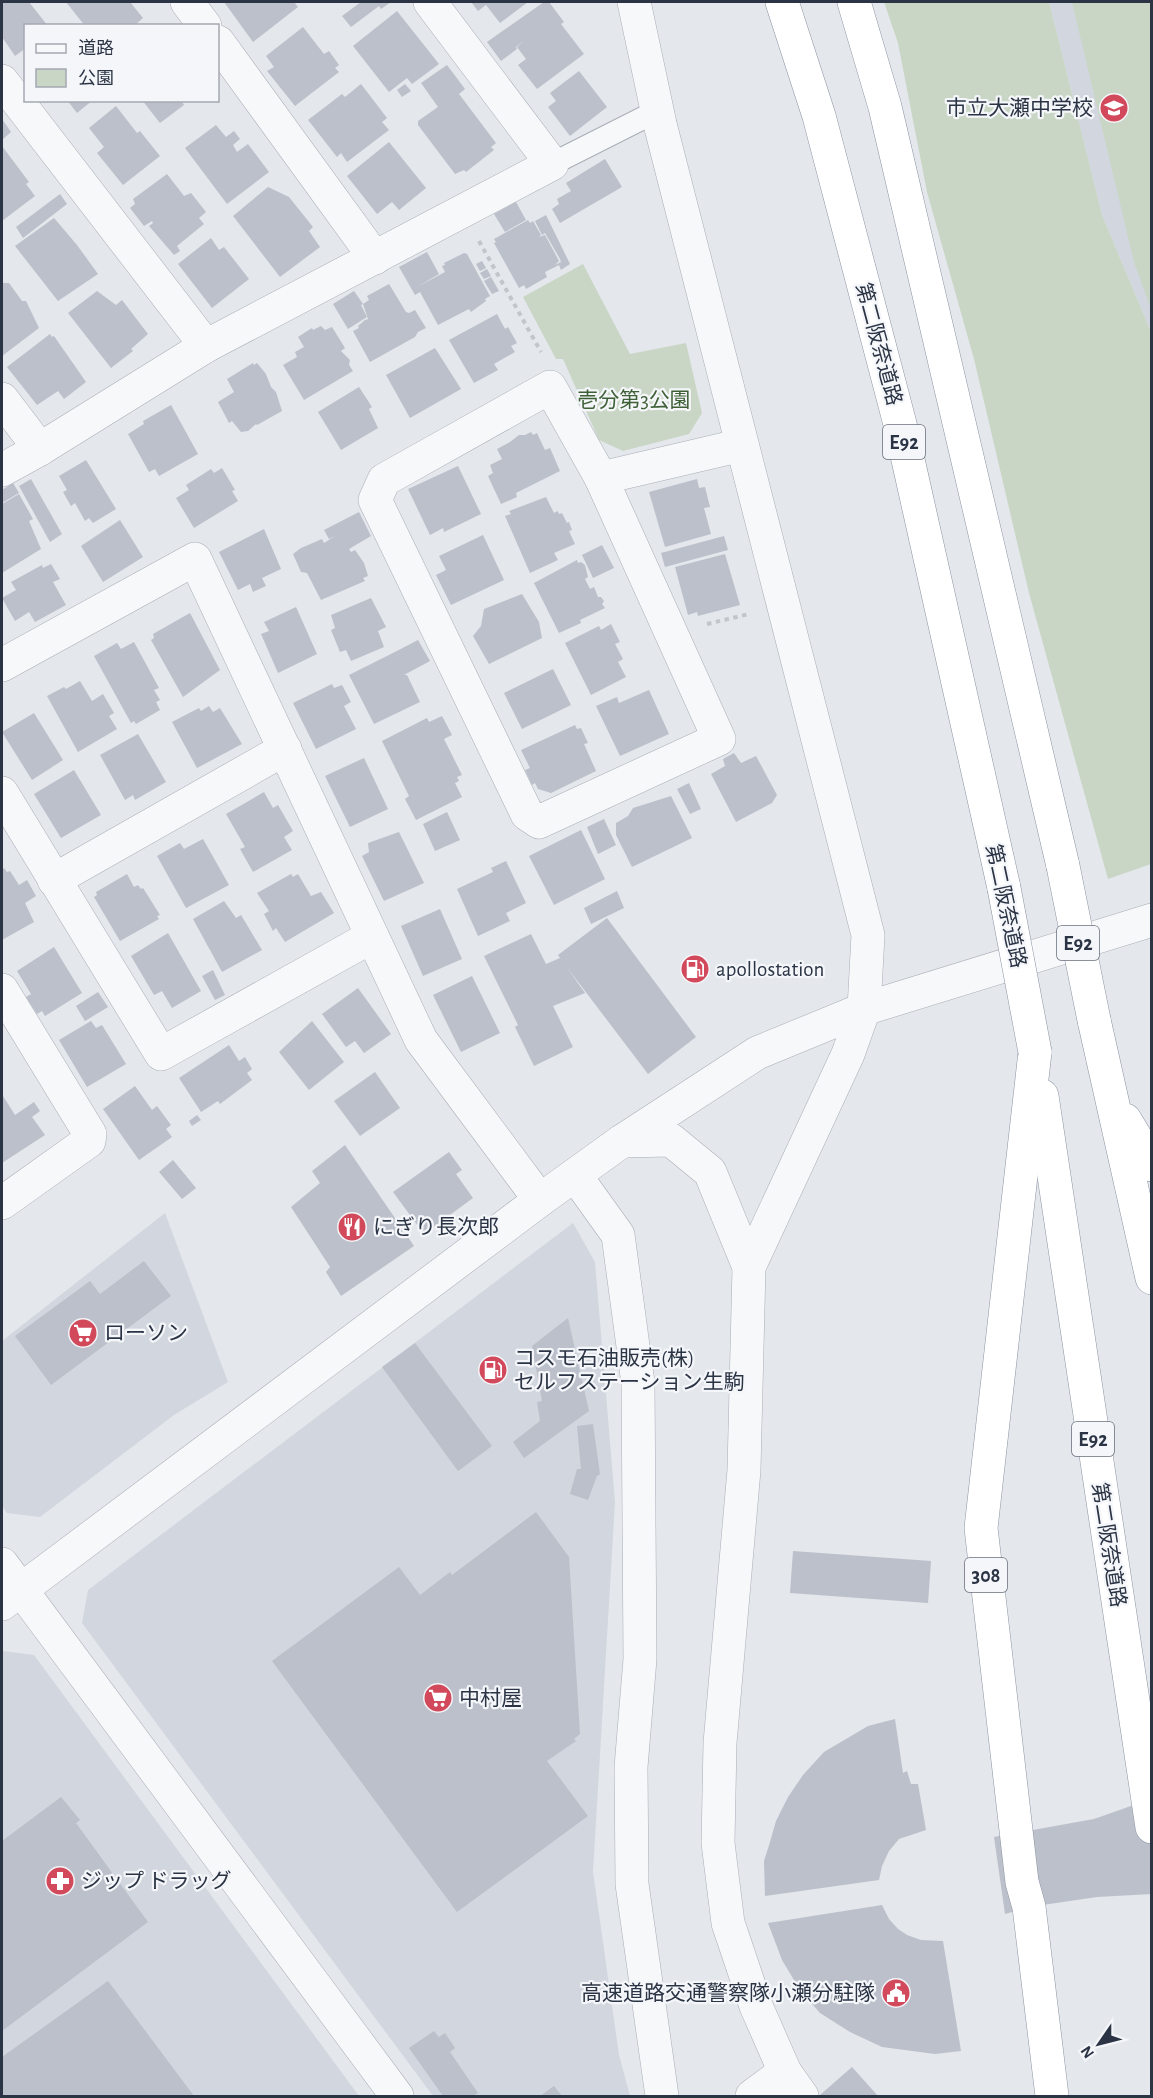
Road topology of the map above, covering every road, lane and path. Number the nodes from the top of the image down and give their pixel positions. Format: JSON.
{"nodes":[{"id":1,"x":188,"y":2,"type":"edge"},
{"id":2,"x":430,"y":2,"type":"edge"},
{"id":3,"x":782,"y":2,"type":"edge"},
{"id":4,"x":854,"y":2,"type":"edge"},
{"id":5,"x":638,"y":4,"type":"edge"},
{"id":6,"x":204,"y":24,"type":"edge"},
{"id":7,"x":219,"y":43,"type":"edge"},
{"id":8,"x":2,"y":81,"type":"edge"},
{"id":9,"x":657,"y":111,"type":"junction"},
{"id":10,"x":552,"y":164,"type":"junction"},
{"id":11,"x":463,"y":211,"type":"junction"},
{"id":12,"x":375,"y":258,"type":"junction"},
{"id":13,"x":206,"y":346,"type":"junction"},
{"id":14,"x":550,"y":387,"type":"junction"},
{"id":15,"x":2,"y":399,"type":"edge"},
{"id":16,"x":742,"y":445,"type":"junction"},
{"id":17,"x":40,"y":449,"type":"junction"},
{"id":18,"x":2,"y":470,"type":"edge"},
{"id":19,"x":601,"y":478,"type":"junction"},
{"id":20,"x":750,"y":613,"type":"dead end"},
{"id":21,"x":671,"y":632,"type":"junction"},
{"id":22,"x":2,"y":665,"type":"edge"},
{"id":23,"x":285,"y":749,"type":"junction"},
{"id":24,"x":2,"y":793,"type":"edge"},
{"id":25,"x":54,"y":880,"type":"junction"},
{"id":26,"x":1152,"y":920,"type":"edge"},
{"id":27,"x":371,"y":937,"type":"junction"},
{"id":28,"x":2,"y":990,"type":"edge"},
{"id":29,"x":864,"y":1009,"type":"junction"},
{"id":30,"x":1035,"y":1052,"type":"junction"},
{"id":31,"x":1109,"y":1092,"type":"junction"},
{"id":32,"x":622,"y":1141,"type":"junction"},
{"id":33,"x":1152,"y":1165,"type":"edge"},
{"id":34,"x":575,"y":1175,"type":"junction"},
{"id":35,"x":540,"y":1200,"type":"junction"},
{"id":36,"x":2,"y":1203,"type":"edge"},
{"id":37,"x":749,"y":1267,"type":"junction"},
{"id":38,"x":1152,"y":1278,"type":"edge"},
{"id":39,"x":2,"y":1564,"type":"edge"},
{"id":40,"x":11,"y":1597,"type":"edge"},
{"id":41,"x":1152,"y":1827,"type":"edge"},
{"id":42,"x":794,"y":2084,"type":"edge"},
{"id":43,"x":397,"y":2097,"type":"edge"},
{"id":44,"x":662,"y":2097,"type":"edge"},
{"id":45,"x":752,"y":2097,"type":"edge"},
{"id":46,"x":1052,"y":2097,"type":"edge"}],
"edges":[{"from":1,"to":6,"type":"street"},
{"from":2,"to":10,"type":"street"},
{"from":3,"to":30,"type":"highway","name":"第二阪奈道路","number":"E92","bridge":true},
{"from":4,"to":31,"type":"highway","number":"E92","bridge":true},
{"from":5,"to":9,"type":"street"},
{"from":7,"to":12,"type":"street"},
{"from":8,"to":13,"type":"street"},
{"from":9,"to":10,"type":"lane"},
{"from":9,"to":16,"type":"street"},
{"from":10,"to":11,"type":"street"},
{"from":11,"to":12,"type":"street"},
{"from":11,"to":14,"type":"path"},
{"from":12,"to":13,"type":"street"},
{"from":13,"to":17,"type":"street"},
{"from":14,"to":19,"type":"street"},
{"from":14,"to":21,"type":"street"},
{"from":15,"to":17,"type":"street"},
{"from":16,"to":19,"type":"street"},
{"from":16,"to":29,"type":"street"},
{"from":17,"to":18,"type":"street"},
{"from":19,"to":21,"type":"street"},
{"from":20,"to":21,"type":"path"},
{"from":22,"to":23,"type":"street"},
{"from":23,"to":25,"type":"street"},
{"from":23,"to":27,"type":"street"},
{"from":24,"to":25,"type":"street"},
{"from":25,"to":27,"type":"street"},
{"from":26,"to":29,"type":"street"},
{"from":27,"to":35,"type":"street"},
{"from":28,"to":36,"type":"street"},
{"from":29,"to":32,"type":"street"},
{"from":29,"to":37,"type":"street"},
{"from":30,"to":41,"type":"highway","name":"第二阪奈道路","number":"E92"},
{"from":30,"to":46,"type":"highway","number":"308"},
{"from":31,"to":33,"type":"highway"},
{"from":31,"to":38,"type":"highway","number":"E92"},
{"from":32,"to":34,"type":"street"},
{"from":32,"to":37,"type":"street"},
{"from":34,"to":35,"type":"street"},
{"from":34,"to":44,"type":"street"},
{"from":35,"to":40,"type":"street"},
{"from":37,"to":42,"type":"street"},
{"from":39,"to":40,"type":"street"},
{"from":40,"to":43,"type":"street"},
{"from":42,"to":45,"type":"street"}]}
